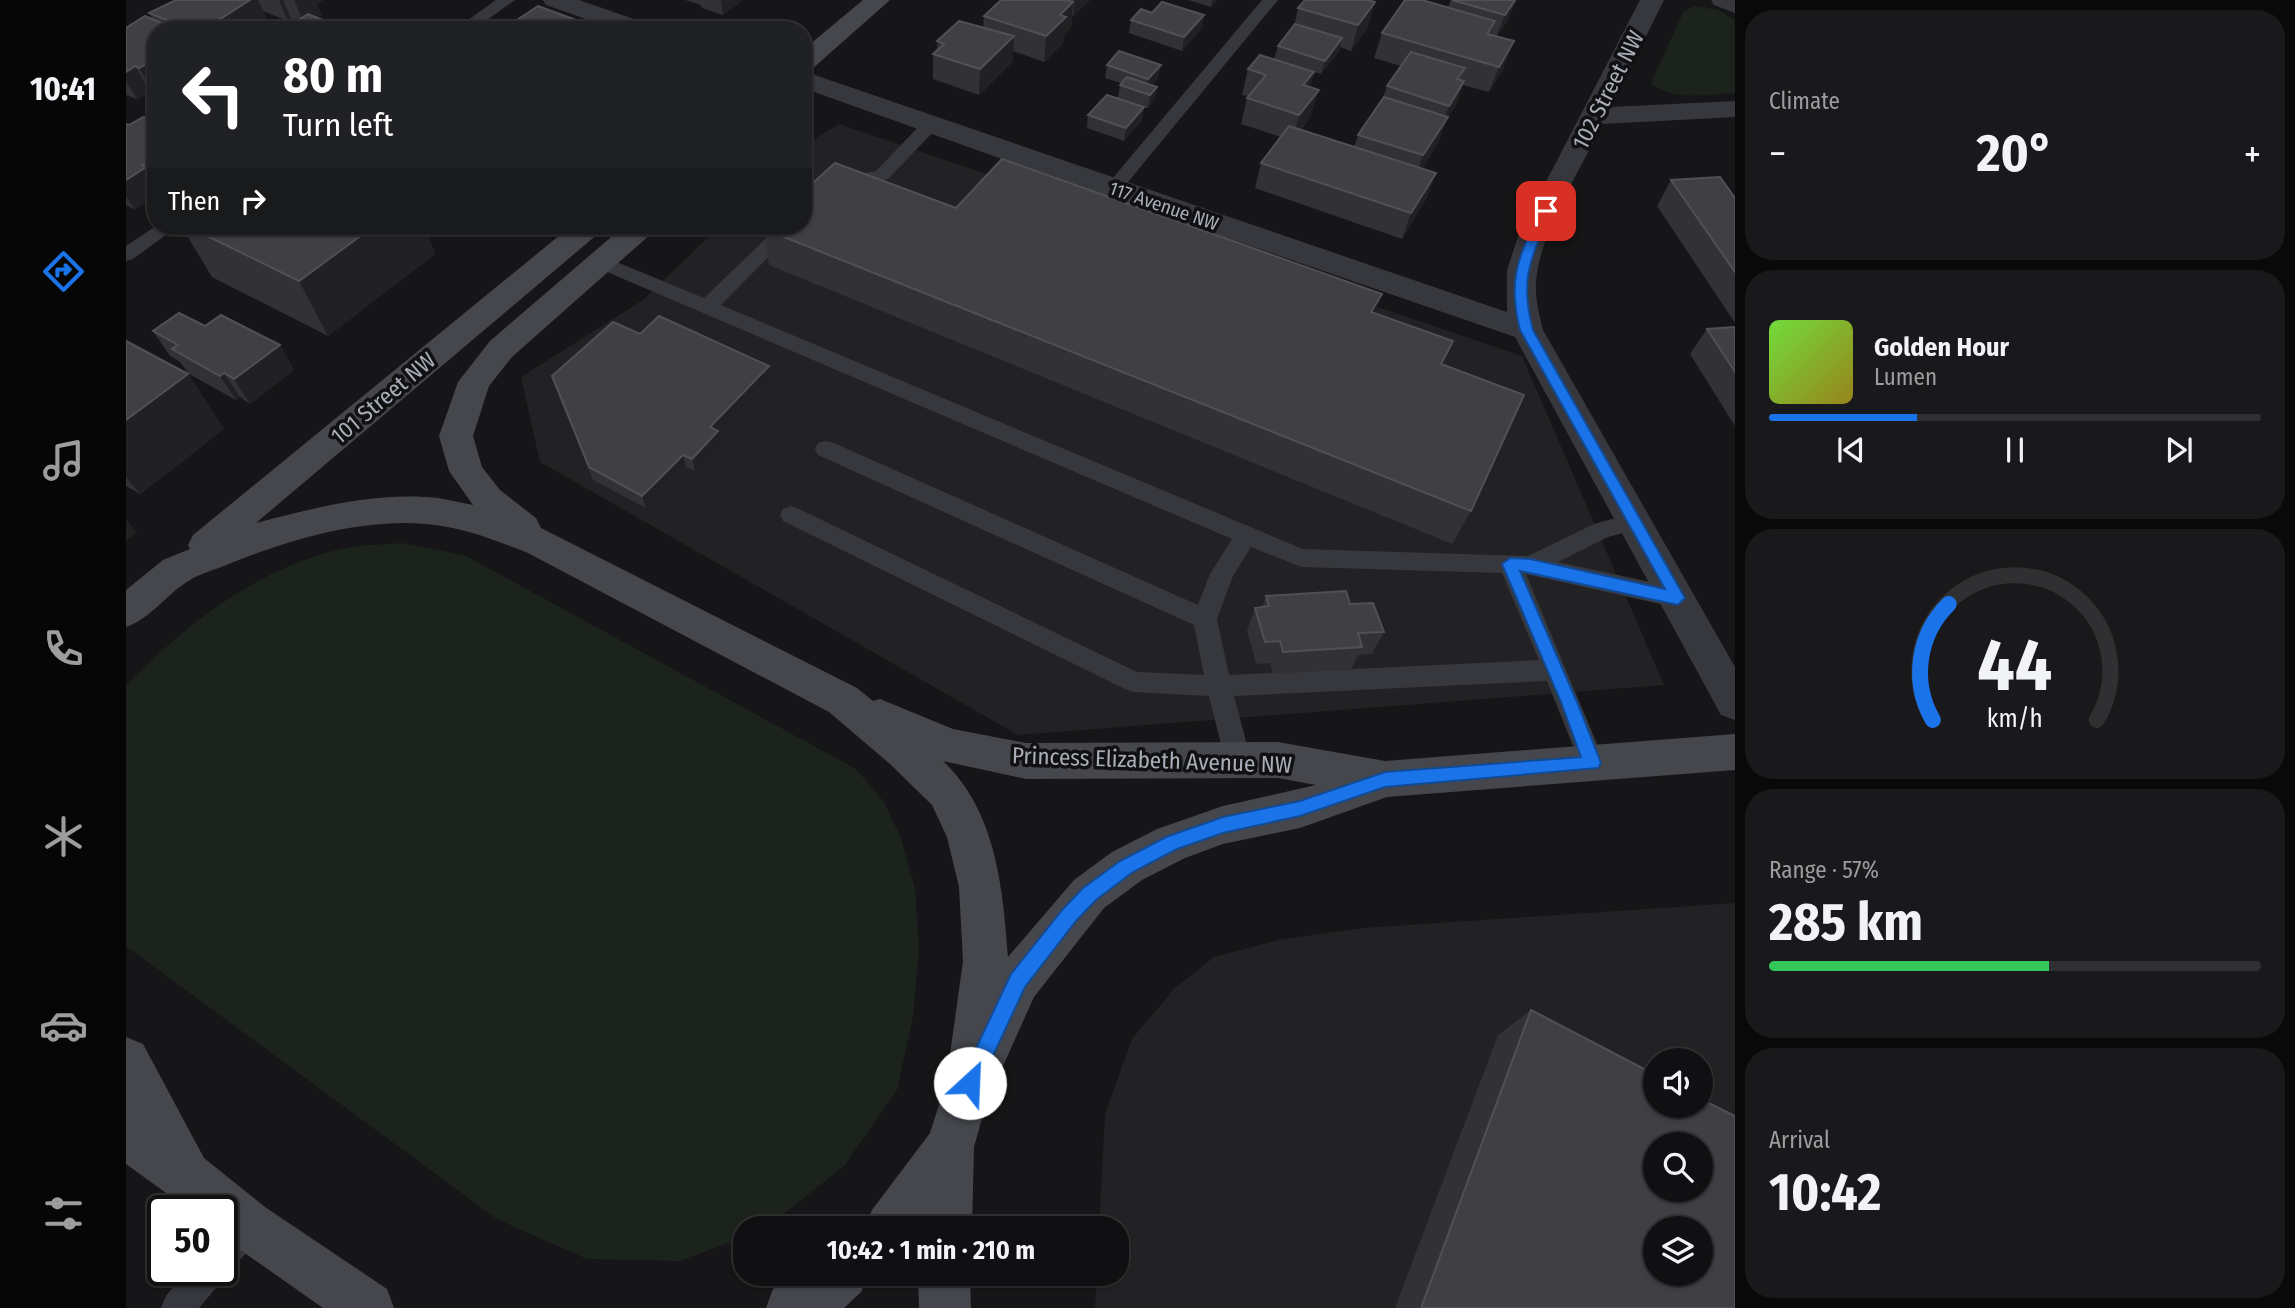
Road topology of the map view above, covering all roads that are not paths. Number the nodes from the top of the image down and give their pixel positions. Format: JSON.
{"nodes":[{"id":1,"x":507,"y":0,"type":"edge"},
{"id":2,"x":555,"y":0,"type":"edge"},
{"id":3,"x":878,"y":0,"type":"edge"},
{"id":4,"x":1270,"y":0,"type":"edge"},
{"id":5,"x":1653,"y":0,"type":"edge"},
{"id":6,"x":1723,"y":0,"type":"edge"},
{"id":7,"x":1735,"y":6,"type":"edge"},
{"id":8,"x":476,"y":21,"type":"edge"},
{"id":9,"x":616,"y":21,"type":"edge"},
{"id":10,"x":812,"y":55,"type":"edge"},
{"id":11,"x":812,"y":82,"type":"edge"},
{"id":12,"x":1735,"y":109,"type":"edge"},
{"id":13,"x":1595,"y":116,"type":"junction"},
{"id":14,"x":931,"y":124,"type":"junction"},
{"id":15,"x":1113,"y":189,"type":"junction"},
{"id":16,"x":812,"y":203,"type":"edge"},
{"id":17,"x":156,"y":235,"type":"edge"},
{"id":18,"x":578,"y":235,"type":"edge"},
{"id":19,"x":632,"y":235,"type":"edge"},
{"id":20,"x":781,"y":235,"type":"edge"},
{"id":21,"x":126,"y":255,"type":"edge"},
{"id":22,"x":600,"y":262,"type":"junction"},
{"id":23,"x":707,"y":307,"type":"junction"},
{"id":24,"x":1527,"y":330,"type":"junction"},
{"id":25,"x":826,"y":449,"type":"dead end"},
{"id":26,"x":791,"y":515,"type":"dead end"},
{"id":27,"x":1634,"y":522,"type":"junction"},
{"id":28,"x":1247,"y":534,"type":"junction"},
{"id":29,"x":541,"y":543,"type":"junction"},
{"id":30,"x":1520,"y":565,"type":"junction"},
{"id":31,"x":176,"y":570,"type":"junction"},
{"id":32,"x":1678,"y":598,"type":"junction"},
{"id":33,"x":126,"y":612,"type":"edge"},
{"id":34,"x":1205,"y":619,"type":"junction"},
{"id":35,"x":1719,"y":640,"type":"edge"},
{"id":36,"x":1555,"y":670,"type":"junction"},
{"id":37,"x":1219,"y":686,"type":"junction"},
{"id":38,"x":843,"y":700,"type":"junction"},
{"id":39,"x":1735,"y":703,"type":"edge"},
{"id":40,"x":1735,"y":752,"type":"edge"},
{"id":41,"x":1238,"y":760,"type":"junction"},
{"id":42,"x":1592,"y":763,"type":"junction"},
{"id":43,"x":1385,"y":779,"type":"junction"},
{"id":44,"x":126,"y":1061,"type":"edge"},
{"id":45,"x":970,"y":1083,"type":"junction"},
{"id":46,"x":126,"y":1135,"type":"edge"},
{"id":47,"x":950,"y":1147,"type":"junction"},
{"id":48,"x":188,"y":1176,"type":"junction"},
{"id":49,"x":202,"y":1195,"type":"edge"},
{"id":50,"x":899,"y":1216,"type":"edge"},
{"id":51,"x":947,"y":1216,"type":"edge"},
{"id":52,"x":238,"y":1242,"type":"edge"},
{"id":53,"x":196,"y":1286,"type":"edge"},
{"id":54,"x":830,"y":1286,"type":"edge"},
{"id":55,"x":362,"y":1306,"type":"edge"},
{"id":56,"x":178,"y":1308,"type":"edge"},
{"id":57,"x":792,"y":1308,"type":"edge"}],
"edges":[{"from":1,"to":8,"type":"lane"},
{"from":2,"to":9,"type":"street"},
{"from":3,"to":10,"type":"main road"},
{"from":4,"to":15,"type":"lane"},
{"from":5,"to":13,"type":"street","name":"102 Street NW"},
{"from":6,"to":7,"type":"street"},
{"from":11,"to":14,"type":"street","name":"117 Avenue NW"},
{"from":12,"to":13,"type":"street"},
{"from":13,"to":24,"type":"street","name":"102 Street NW"},
{"from":14,"to":15,"type":"street","name":"117 Avenue NW"},
{"from":14,"to":16,"type":"lane"},
{"from":15,"to":24,"type":"street","name":"117 Avenue NW"},
{"from":17,"to":21,"type":"lane"},
{"from":18,"to":31,"type":"main road","name":"101 Street NW"},
{"from":19,"to":22,"type":"main road"},
{"from":20,"to":23,"type":"lane"},
{"from":22,"to":23,"type":"lane"},
{"from":22,"to":29,"type":"main road"},
{"from":23,"to":28,"type":"lane"},
{"from":24,"to":27,"type":"street","name":"102 Street NW"},
{"from":25,"to":34,"type":"lane"},
{"from":26,"to":37,"type":"lane"},
{"from":27,"to":30,"type":"lane"},
{"from":27,"to":32,"type":"street","name":"102 Street NW"},
{"from":28,"to":30,"type":"lane"},
{"from":28,"to":34,"type":"lane"},
{"from":29,"to":31,"type":"main road"},
{"from":29,"to":38,"type":"main road"},
{"from":30,"to":32,"type":"lane"},
{"from":30,"to":36,"type":"lane"},
{"from":31,"to":33,"type":"main road","name":"101 Street NW"},
{"from":32,"to":35,"type":"street","name":"102 Street NW"},
{"from":34,"to":37,"type":"lane"},
{"from":35,"to":39,"type":"street","name":"102 Street NW"},
{"from":36,"to":37,"type":"lane"},
{"from":36,"to":42,"type":"lane"},
{"from":37,"to":41,"type":"lane"},
{"from":38,"to":41,"type":"main road","name":"Princess Elizabeth Avenue NW"},
{"from":38,"to":45,"type":"main road"},
{"from":40,"to":42,"type":"main road","name":"Princess Elizabeth Avenue NW"},
{"from":41,"to":43,"type":"main road","name":"Princess Elizabeth Avenue NW"},
{"from":42,"to":43,"type":"main road","name":"Princess Elizabeth Avenue NW"},
{"from":43,"to":45,"type":"main road","name":"Princess Elizabeth Avenue NW"},
{"from":44,"to":48,"type":"main road"},
{"from":45,"to":47,"type":"main road"},
{"from":46,"to":48,"type":"main road"},
{"from":47,"to":50,"type":"main road"},
{"from":47,"to":51,"type":"main road"},
{"from":48,"to":49,"type":"main road"},
{"from":52,"to":55,"type":"main road"},
{"from":53,"to":56,"type":"lane"},
{"from":54,"to":57,"type":"main road"}]}
